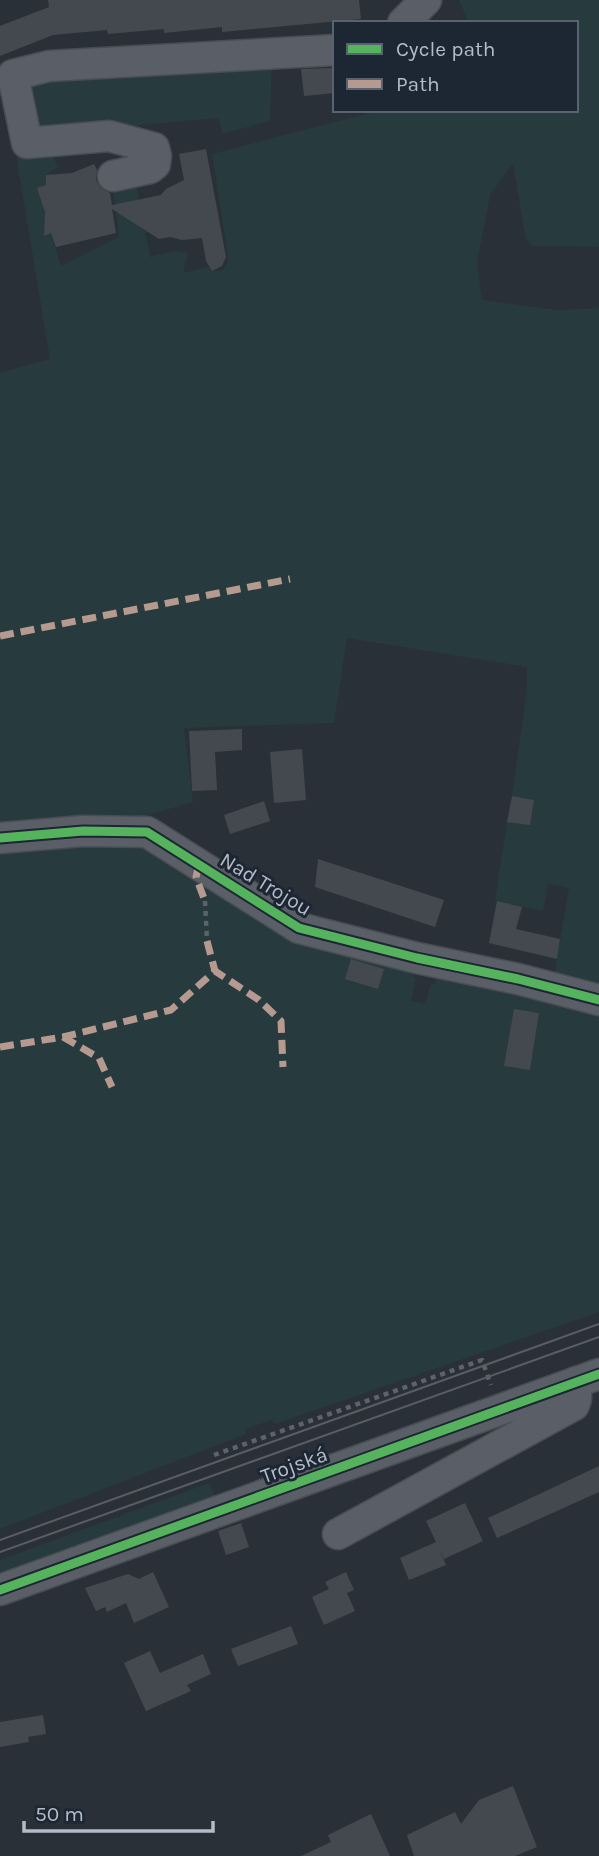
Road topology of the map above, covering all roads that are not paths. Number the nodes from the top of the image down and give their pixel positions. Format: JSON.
{"nodes":[{"id":1,"x":426,"y":0,"type":"edge"},
{"id":2,"x":404,"y":21,"type":"edge"},
{"id":3,"x":333,"y":50,"type":"edge"},
{"id":4,"x":6,"y":77,"type":"edge"},
{"id":5,"x":113,"y":176,"type":"dead end"},
{"id":6,"x":0,"y":838,"type":"edge"},
{"id":7,"x":599,"y":1000,"type":"edge"},
{"id":8,"x":587,"y":1378,"type":"edge"},
{"id":9,"x":338,"y":1534,"type":"dead end"},
{"id":10,"x":0,"y":1590,"type":"edge"}],
"edges":[{"from":1,"to":2,"type":"street"},
{"from":3,"to":4,"type":"street"},
{"from":4,"to":5,"type":"street"},
{"from":6,"to":7,"type":"street","name":"Nad Trojou"},
{"from":8,"to":9,"type":"street"},
{"from":8,"to":10,"type":"street","name":"Trojská"}]}
